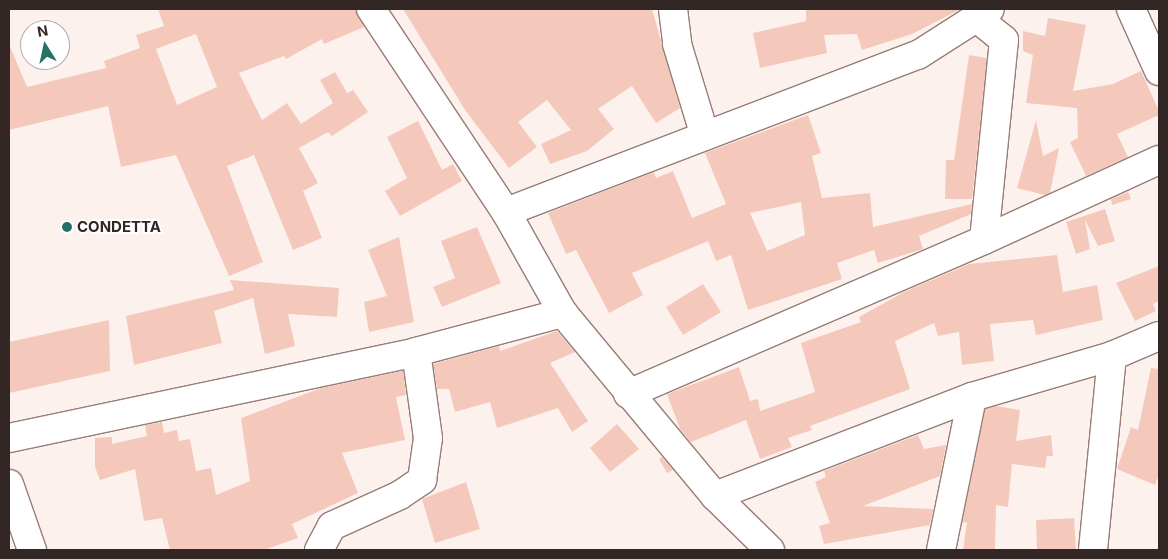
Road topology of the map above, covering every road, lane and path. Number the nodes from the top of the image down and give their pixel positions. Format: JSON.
{"nodes":[{"id":1,"x":371,"y":9,"type":"edge"},
{"id":2,"x":673,"y":9,"type":"edge"},
{"id":3,"x":1131,"y":9,"type":"edge"},
{"id":4,"x":985,"y":14,"type":"edge"},
{"id":5,"x":1159,"y":71,"type":"edge"},
{"id":6,"x":705,"y":136,"type":"junction"},
{"id":7,"x":1159,"y":160,"type":"edge"},
{"id":8,"x":506,"y":212,"type":"junction"},
{"id":9,"x":984,"y":240,"type":"junction"},
{"id":10,"x":563,"y":313,"type":"junction"},
{"id":11,"x":1159,"y":336,"type":"edge"},
{"id":12,"x":416,"y":352,"type":"junction"},
{"id":13,"x":1112,"y":356,"type":"junction"},
{"id":14,"x":628,"y":394,"type":"junction"},
{"id":15,"x":972,"y":397,"type":"junction"},
{"id":16,"x":9,"y":438,"type":"edge"},
{"id":17,"x":9,"y":484,"type":"edge"},
{"id":18,"x":715,"y":496,"type":"junction"},
{"id":19,"x":32,"y":550,"type":"edge"},
{"id":20,"x":319,"y":550,"type":"edge"},
{"id":21,"x":770,"y":550,"type":"edge"},
{"id":22,"x":942,"y":550,"type":"edge"},
{"id":23,"x":1093,"y":550,"type":"edge"}],
"edges":[{"from":1,"to":8,"type":"street"},
{"from":2,"to":6,"type":"street"},
{"from":3,"to":5,"type":"street"},
{"from":4,"to":6,"type":"street"},
{"from":4,"to":9,"type":"street"},
{"from":6,"to":8,"type":"street"},
{"from":7,"to":9,"type":"street"},
{"from":8,"to":10,"type":"street"},
{"from":9,"to":14,"type":"street"},
{"from":10,"to":12,"type":"street"},
{"from":10,"to":14,"type":"street"},
{"from":11,"to":13,"type":"street"},
{"from":12,"to":16,"type":"street"},
{"from":12,"to":20,"type":"street"},
{"from":13,"to":15,"type":"street"},
{"from":13,"to":23,"type":"street"},
{"from":14,"to":18,"type":"street"},
{"from":15,"to":18,"type":"street"},
{"from":15,"to":22,"type":"street"},
{"from":17,"to":19,"type":"street"},
{"from":18,"to":21,"type":"street"}]}
